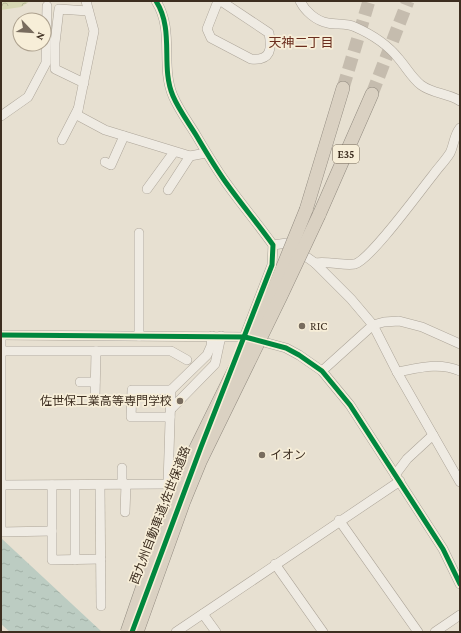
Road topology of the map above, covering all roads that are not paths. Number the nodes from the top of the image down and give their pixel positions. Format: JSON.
{"nodes":[{"id":1,"x":86,"y":1,"type":"edge"},
{"id":2,"x":156,"y":1,"type":"edge"},
{"id":3,"x":219,"y":1,"type":"edge"},
{"id":4,"x":300,"y":1,"type":"edge"},
{"id":5,"x":47,"y":6,"type":"dead end"},
{"id":6,"x":88,"y":11,"type":"junction"},
{"id":7,"x":84,"y":83,"type":"junction"},
{"id":8,"x":343,"y":88,"type":"tunnel mouth"},
{"id":9,"x":372,"y":94,"type":"tunnel mouth"},
{"id":10,"x":460,"y":101,"type":"edge"},
{"id":11,"x":78,"y":107,"type":"junction"},
{"id":12,"x":1,"y":116,"type":"edge"},
{"id":13,"x":460,"y":128,"type":"edge"},
{"id":14,"x":124,"y":136,"type":"junction"},
{"id":15,"x":62,"y":140,"type":"dead end"},
{"id":16,"x":174,"y":152,"type":"junction"},
{"id":17,"x":206,"y":153,"type":"junction"},
{"id":18,"x":190,"y":156,"type":"junction"},
{"id":19,"x":105,"y":162,"type":"dead end"},
{"id":20,"x":147,"y":189,"type":"dead end"},
{"id":21,"x":168,"y":190,"type":"dead end"},
{"id":22,"x":140,"y":233,"type":"dead end"},
{"id":23,"x":273,"y":245,"type":"junction"},
{"id":24,"x":315,"y":263,"type":"junction"},
{"id":25,"x":373,"y":325,"type":"junction"},
{"id":26,"x":1,"y":335,"type":"edge"},
{"id":27,"x":139,"y":336,"type":"junction"},
{"id":28,"x":216,"y":336,"type":"junction"},
{"id":29,"x":245,"y":337,"type":"junction"},
{"id":30,"x":460,"y":344,"type":"edge"},
{"id":31,"x":1,"y":351,"type":"edge"},
{"id":32,"x":96,"y":351,"type":"junction"},
{"id":33,"x":187,"y":360,"type":"dead end"},
{"id":34,"x":322,"y":371,"type":"junction"},
{"id":35,"x":460,"y":371,"type":"edge"},
{"id":36,"x":397,"y":372,"type":"junction"},
{"id":37,"x":80,"y":382,"type":"dead end"},
{"id":38,"x":96,"y":382,"type":"junction"},
{"id":39,"x":171,"y":390,"type":"junction"},
{"id":40,"x":95,"y":398,"type":"dead end"},
{"id":41,"x":170,"y":413,"type":"junction"},
{"id":42,"x":434,"y":435,"type":"junction"},
{"id":43,"x":122,"y":468,"type":"dead end"},
{"id":44,"x":397,"y":478,"type":"junction"},
{"id":45,"x":460,"y":482,"type":"edge"},
{"id":46,"x":124,"y":484,"type":"junction"},
{"id":47,"x":1,"y":485,"type":"edge"},
{"id":48,"x":52,"y":485,"type":"junction"},
{"id":49,"x":75,"y":485,"type":"junction"},
{"id":50,"x":100,"y":485,"type":"junction"},
{"id":51,"x":125,"y":512,"type":"dead end"},
{"id":52,"x":339,"y":520,"type":"junction"},
{"id":53,"x":52,"y":531,"type":"junction"},
{"id":54,"x":101,"y":559,"type":"junction"},
{"id":55,"x":75,"y":560,"type":"junction"},
{"id":56,"x":275,"y":564,"type":"junction"},
{"id":57,"x":460,"y":584,"type":"edge"},
{"id":58,"x":101,"y":606,"type":"dead end"},
{"id":59,"x":203,"y":614,"type":"junction"},
{"id":60,"x":460,"y":615,"type":"edge"},
{"id":61,"x":136,"y":628,"type":"edge"},
{"id":62,"x":127,"y":632,"type":"edge"},
{"id":63,"x":132,"y":632,"type":"edge"},
{"id":64,"x":176,"y":632,"type":"edge"},
{"id":65,"x":216,"y":632,"type":"edge"},
{"id":66,"x":323,"y":632,"type":"edge"},
{"id":67,"x":418,"y":632,"type":"edge"},
{"id":68,"x":435,"y":632,"type":"edge"}],
"edges":[{"from":1,"to":6,"type":"street"},
{"from":2,"to":17,"type":"street"},
{"from":3,"to":3,"type":"street"},
{"from":4,"to":10,"type":"street"},
{"from":5,"to":12,"type":"street"},
{"from":6,"to":7,"type":"street"},
{"from":6,"to":7,"type":"street"},
{"from":7,"to":11,"type":"street"},
{"from":8,"to":62,"type":"highway","name":"西九州自動車道;佐世保道路","number":"E35","bridge":true},
{"from":9,"to":61,"type":"highway","name":"西九州自動車道;佐世保道路","number":"E35","bridge":true},
{"from":11,"to":14,"type":"street"},
{"from":11,"to":15,"type":"street"},
{"from":13,"to":24,"type":"street"},
{"from":14,"to":16,"type":"street"},
{"from":14,"to":19,"type":"street"},
{"from":16,"to":18,"type":"street"},
{"from":16,"to":20,"type":"street"},
{"from":17,"to":18,"type":"street"},
{"from":17,"to":23,"type":"street"},
{"from":18,"to":21,"type":"street"},
{"from":22,"to":27,"type":"street"},
{"from":23,"to":24,"type":"street"},
{"from":23,"to":29,"type":"street"},
{"from":24,"to":25,"type":"street"},
{"from":25,"to":30,"type":"street"},
{"from":25,"to":34,"type":"street"},
{"from":25,"to":36,"type":"street"},
{"from":26,"to":27,"type":"street"},
{"from":26,"to":31,"type":"street"},
{"from":27,"to":28,"type":"street"},
{"from":28,"to":29,"type":"street"},
{"from":28,"to":39,"type":"street"},
{"from":28,"to":41,"type":"street"},
{"from":29,"to":34,"type":"street"},
{"from":29,"to":61,"type":"street"},
{"from":31,"to":32,"type":"street"},
{"from":31,"to":47,"type":"street"},
{"from":32,"to":33,"type":"street"},
{"from":32,"to":38,"type":"street"},
{"from":34,"to":44,"type":"street"},
{"from":35,"to":36,"type":"street"},
{"from":36,"to":42,"type":"street"},
{"from":37,"to":38,"type":"street"},
{"from":38,"to":40,"type":"street"},
{"from":39,"to":41,"type":"street"},
{"from":39,"to":41,"type":"street"},
{"from":41,"to":46,"type":"street"},
{"from":42,"to":44,"type":"street"},
{"from":42,"to":45,"type":"street"},
{"from":43,"to":46,"type":"street"},
{"from":44,"to":52,"type":"street"},
{"from":44,"to":57,"type":"street"},
{"from":46,"to":50,"type":"street"},
{"from":46,"to":51,"type":"street"},
{"from":47,"to":48,"type":"street"},
{"from":47,"to":53,"type":"street"},
{"from":48,"to":49,"type":"street"},
{"from":48,"to":53,"type":"street"},
{"from":49,"to":50,"type":"street"},
{"from":49,"to":55,"type":"street"},
{"from":50,"to":54,"type":"street"},
{"from":52,"to":56,"type":"street"},
{"from":52,"to":67,"type":"street"},
{"from":53,"to":55,"type":"street"},
{"from":54,"to":55,"type":"street"},
{"from":54,"to":58,"type":"street"},
{"from":56,"to":59,"type":"street"},
{"from":56,"to":66,"type":"street"},
{"from":59,"to":64,"type":"street"},
{"from":59,"to":65,"type":"street"},
{"from":60,"to":68,"type":"street"},
{"from":61,"to":63,"type":"street"}]}
